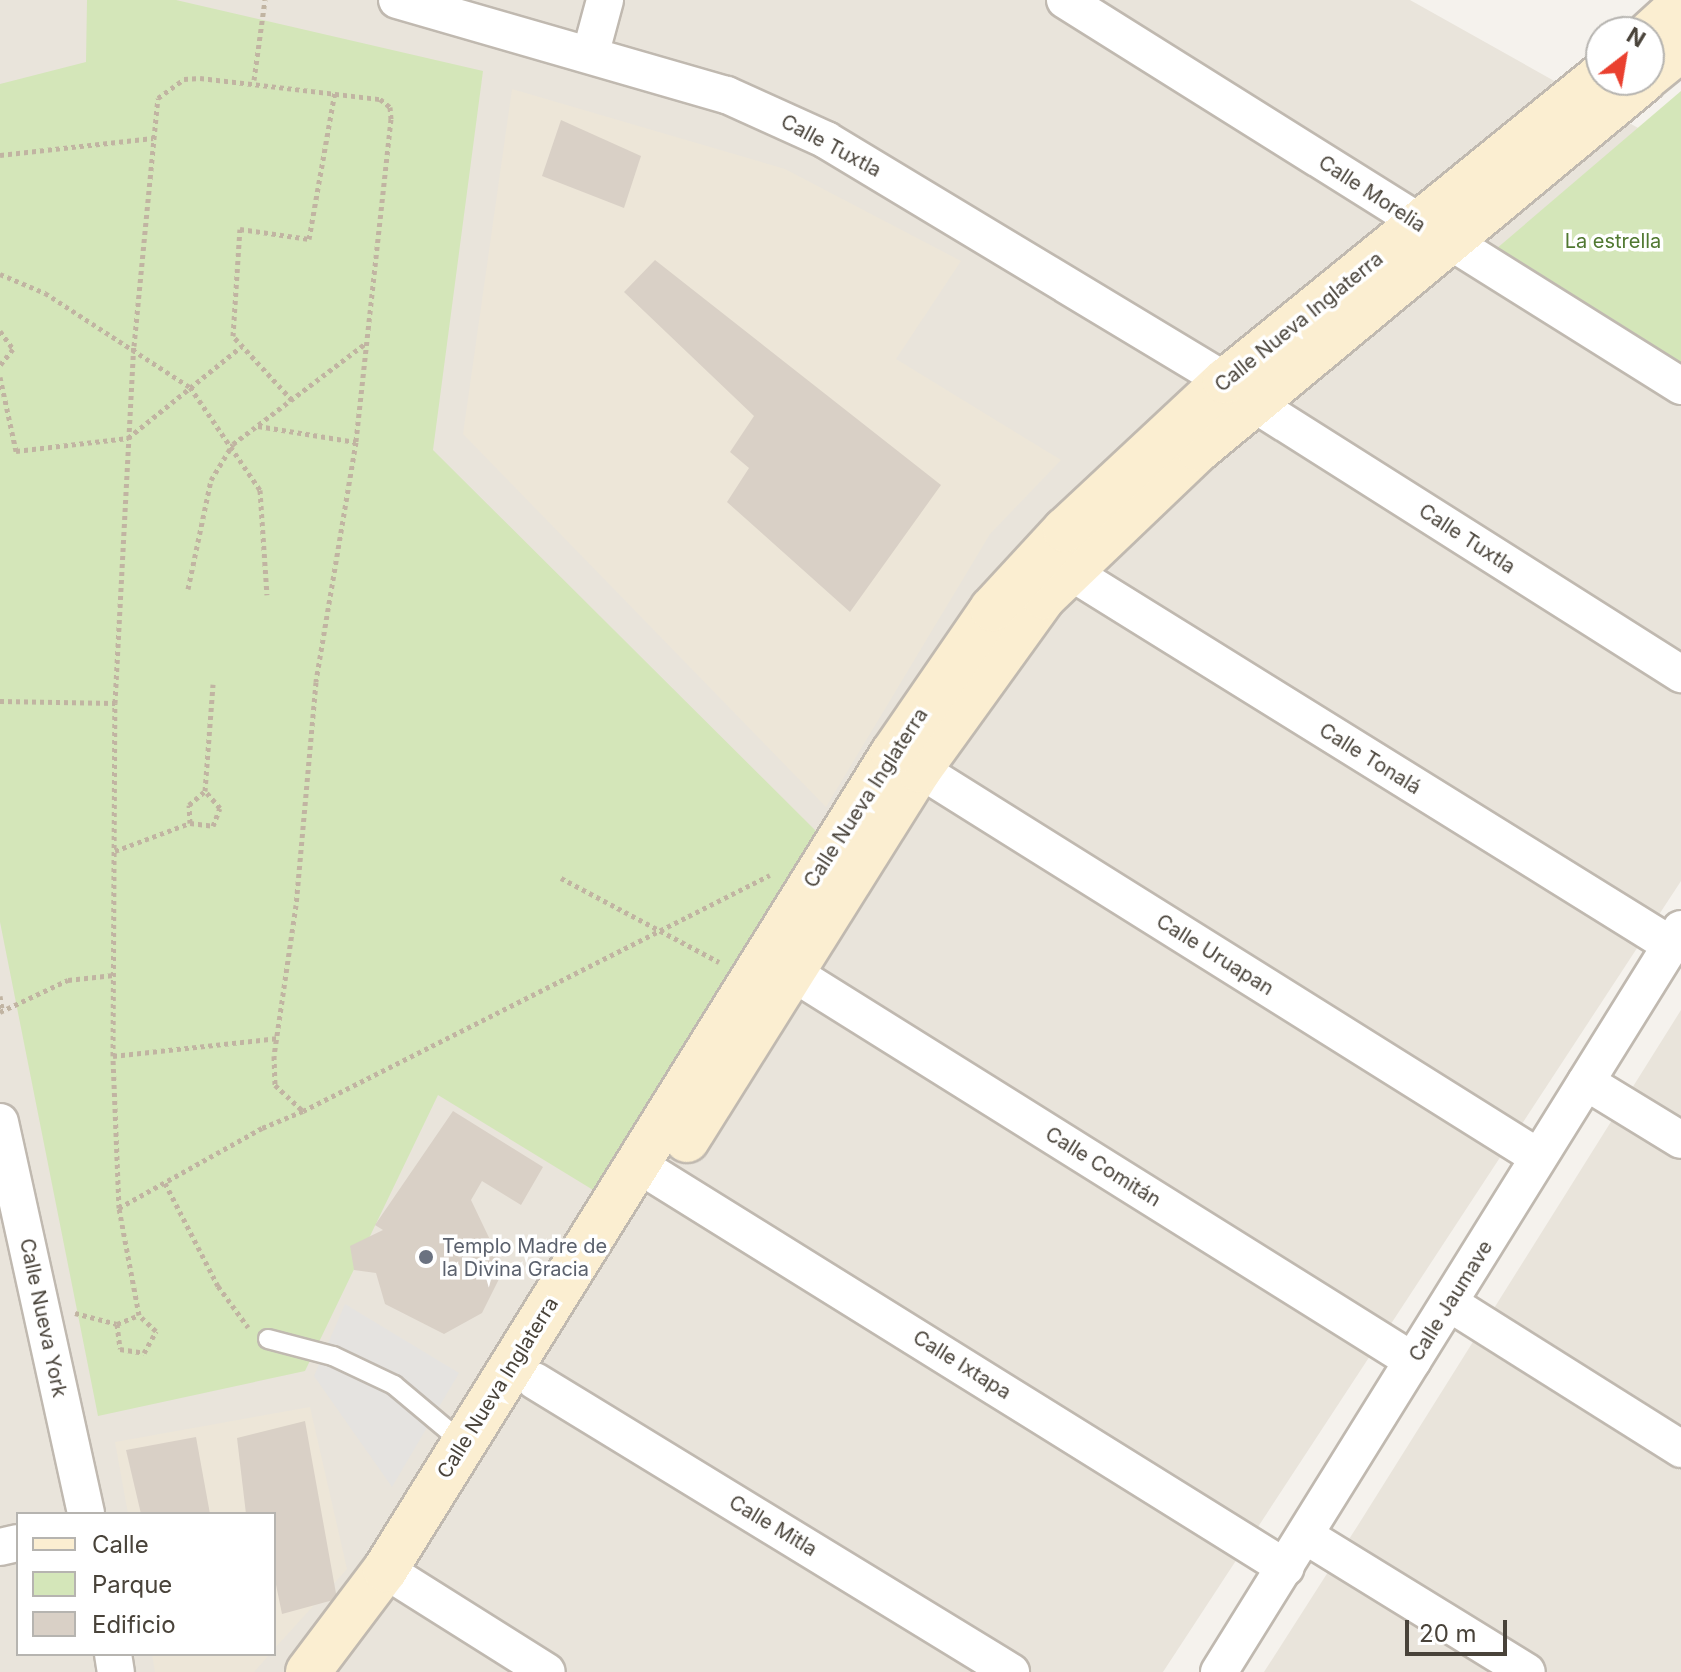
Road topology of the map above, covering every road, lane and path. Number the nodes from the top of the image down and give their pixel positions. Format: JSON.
{"nodes":[{"id":1,"x":265,"y":0,"type":"edge"},
{"id":2,"x":397,"y":0,"type":"edge"},
{"id":3,"x":605,"y":0,"type":"edge"},
{"id":4,"x":1065,"y":0,"type":"edge"},
{"id":5,"x":591,"y":52,"type":"junction"},
{"id":6,"x":254,"y":80,"type":"junction"},
{"id":7,"x":1585,"y":90,"type":"edge"},
{"id":8,"x":335,"y":92,"type":"junction"},
{"id":9,"x":1622,"y":96,"type":"edge"},
{"id":10,"x":153,"y":138,"type":"junction"},
{"id":11,"x":0,"y":155,"type":"edge"},
{"id":12,"x":1433,"y":234,"type":"junction"},
{"id":13,"x":0,"y":274,"type":"edge"},
{"id":14,"x":0,"y":331,"type":"edge"},
{"id":15,"x":366,"y":343,"type":"junction"},
{"id":16,"x":134,"y":346,"type":"junction"},
{"id":17,"x":242,"y":346,"type":"junction"},
{"id":18,"x":0,"y":365,"type":"edge"},
{"id":19,"x":0,"y":377,"type":"edge"},
{"id":20,"x":1681,"y":386,"type":"edge"},
{"id":21,"x":190,"y":387,"type":"junction"},
{"id":22,"x":1239,"y":392,"type":"junction"},
{"id":23,"x":292,"y":400,"type":"junction"},
{"id":24,"x":257,"y":426,"type":"junction"},
{"id":25,"x":128,"y":438,"type":"junction"},
{"id":26,"x":356,"y":442,"type":"junction"},
{"id":27,"x":233,"y":444,"type":"junction"},
{"id":28,"x":1069,"y":571,"type":"junction"},
{"id":29,"x":188,"y":589,"type":"dead end"},
{"id":30,"x":267,"y":595,"type":"dead end"},
{"id":31,"x":1681,"y":674,"type":"edge"},
{"id":32,"x":213,"y":684,"type":"dead end"},
{"id":33,"x":0,"y":701,"type":"edge"},
{"id":34,"x":115,"y":703,"type":"junction"},
{"id":35,"x":906,"y":761,"type":"junction"},
{"id":36,"x":205,"y":791,"type":"junction"},
{"id":37,"x":190,"y":823,"type":"junction"},
{"id":38,"x":115,"y":851,"type":"junction"},
{"id":39,"x":832,"y":851,"type":"junction"},
{"id":40,"x":561,"y":878,"type":"dead end"},
{"id":41,"x":663,"y":930,"type":"junction"},
{"id":42,"x":1676,"y":937,"type":"edge"},
{"id":43,"x":114,"y":975,"type":"junction"},
{"id":44,"x":772,"y":977,"type":"junction"},
{"id":45,"x":0,"y":996,"type":"edge"},
{"id":46,"x":1,"y":1010,"type":"edge"},
{"id":47,"x":278,"y":1038,"type":"junction"},
{"id":48,"x":113,"y":1056,"type":"junction"},
{"id":49,"x":1586,"y":1082,"type":"junction"},
{"id":50,"x":303,"y":1111,"type":"junction"},
{"id":51,"x":0,"y":1122,"type":"edge"},
{"id":52,"x":1681,"y":1140,"type":"edge"},
{"id":53,"x":1538,"y":1157,"type":"junction"},
{"id":54,"x":650,"y":1171,"type":"junction"},
{"id":55,"x":165,"y":1183,"type":"junction"},
{"id":56,"x":119,"y":1208,"type":"junction"},
{"id":57,"x":16,"y":1267,"type":"edge"},
{"id":58,"x":1451,"y":1304,"type":"junction"},
{"id":59,"x":139,"y":1315,"type":"junction"},
{"id":60,"x":268,"y":1339,"type":"joint"},
{"id":61,"x":1413,"y":1361,"type":"junction"},
{"id":62,"x":535,"y":1381,"type":"junction"},
{"id":63,"x":463,"y":1443,"type":"junction"},
{"id":64,"x":1681,"y":1449,"type":"edge"},
{"id":65,"x":85,"y":1512,"type":"edge"},
{"id":66,"x":1306,"y":1536,"type":"junction"},
{"id":67,"x":1286,"y":1568,"type":"junction"},
{"id":68,"x":397,"y":1577,"type":"junction"},
{"id":69,"x":308,"y":1672,"type":"edge"},
{"id":70,"x":349,"y":1672,"type":"edge"},
{"id":71,"x":547,"y":1672,"type":"edge"},
{"id":72,"x":1011,"y":1672,"type":"edge"},
{"id":73,"x":1219,"y":1672,"type":"edge"},
{"id":74,"x":1527,"y":1672,"type":"edge"}],
"edges":[{"from":1,"to":6,"type":"path"},
{"from":2,"to":5,"type":"street","name":"Calle Tuxtla"},
{"from":3,"to":5,"type":"street"},
{"from":4,"to":12,"type":"street","name":"Calle Morelia"},
{"from":5,"to":22,"type":"street","name":"Calle Tuxtla"},
{"from":6,"to":8,"type":"path"},
{"from":6,"to":10,"type":"path"},
{"from":7,"to":12,"type":"street","name":"Calle Nueva Inglaterra"},
{"from":8,"to":15,"type":"path"},
{"from":8,"to":17,"type":"path"},
{"from":9,"to":12,"type":"street","name":"Calle Nueva Inglaterra"},
{"from":10,"to":11,"type":"path"},
{"from":10,"to":16,"type":"path"},
{"from":12,"to":20,"type":"street","name":"Calle Morelia"},
{"from":12,"to":22,"type":"street","name":"Calle Nueva Inglaterra"},
{"from":13,"to":16,"type":"path"},
{"from":14,"to":18,"type":"path"},
{"from":15,"to":23,"type":"path"},
{"from":15,"to":26,"type":"path"},
{"from":16,"to":21,"type":"path"},
{"from":16,"to":25,"type":"path"},
{"from":17,"to":21,"type":"path"},
{"from":17,"to":23,"type":"path"},
{"from":19,"to":25,"type":"path"},
{"from":21,"to":25,"type":"path"},
{"from":21,"to":27,"type":"path"},
{"from":22,"to":28,"type":"street","name":"Calle Nueva Inglaterra"},
{"from":22,"to":31,"type":"street","name":"Calle Tuxtla"},
{"from":22,"to":35,"type":"street","name":"Calle Nueva Inglaterra"},
{"from":23,"to":24,"type":"path"},
{"from":24,"to":26,"type":"path"},
{"from":24,"to":27,"type":"path"},
{"from":25,"to":34,"type":"path"},
{"from":26,"to":47,"type":"path"},
{"from":27,"to":29,"type":"path"},
{"from":27,"to":30,"type":"path"},
{"from":28,"to":35,"type":"street","name":"Calle Nueva Inglaterra"},
{"from":28,"to":42,"type":"street","name":"Calle Tonalá"},
{"from":32,"to":36,"type":"path"},
{"from":33,"to":34,"type":"path"},
{"from":34,"to":38,"type":"path"},
{"from":35,"to":39,"type":"street","name":"Calle Nueva Inglaterra"},
{"from":35,"to":44,"type":"street","name":"Calle Nueva Inglaterra"},
{"from":35,"to":53,"type":"street","name":"Calle Uruapan"},
{"from":36,"to":37,"type":"path"},
{"from":36,"to":37,"type":"path"},
{"from":37,"to":38,"type":"path"},
{"from":38,"to":43,"type":"path"},
{"from":39,"to":41,"type":"path"},
{"from":39,"to":44,"type":"street","name":"Calle Nueva Inglaterra"},
{"from":40,"to":41,"type":"path"},
{"from":41,"to":44,"type":"path"},
{"from":41,"to":50,"type":"path"},
{"from":42,"to":49,"type":"street","name":"Calle Jaumave"},
{"from":43,"to":46,"type":"path"},
{"from":43,"to":48,"type":"path"},
{"from":44,"to":54,"type":"street","name":"Calle Nueva Inglaterra"},
{"from":44,"to":61,"type":"street","name":"Calle Comitán"},
{"from":45,"to":46,"type":"path"},
{"from":47,"to":48,"type":"path"},
{"from":47,"to":50,"type":"path"},
{"from":48,"to":56,"type":"path"},
{"from":49,"to":52,"type":"street"},
{"from":49,"to":53,"type":"street","name":"Calle Jaumave"},
{"from":50,"to":55,"type":"path"},
{"from":51,"to":57,"type":"street","name":"Calle Nueva York"},
{"from":53,"to":58,"type":"street","name":"Calle Jaumave"},
{"from":54,"to":62,"type":"street","name":"Calle Nueva Inglaterra"},
{"from":54,"to":63,"type":"street","name":"Calle Nueva Inglaterra"},
{"from":54,"to":67,"type":"street","name":"Calle Ixtapa"},
{"from":55,"to":56,"type":"path"},
{"from":55,"to":60,"type":"path"},
{"from":56,"to":59,"type":"path"},
{"from":57,"to":65,"type":"street","name":"Calle Nueva York"},
{"from":58,"to":61,"type":"street","name":"Calle Jaumave"},
{"from":58,"to":64,"type":"street"},
{"from":59,"to":59,"type":"path"},
{"from":60,"to":63,"type":"lane"},
{"from":61,"to":66,"type":"street","name":"Calle Jaumave"},
{"from":62,"to":68,"type":"street","name":"Calle Nueva Inglaterra"},
{"from":62,"to":72,"type":"street","name":"Calle Mitla"},
{"from":63,"to":68,"type":"street","name":"Calle Nueva Inglaterra"},
{"from":66,"to":67,"type":"street","name":"Calle Jaumave"},
{"from":66,"to":74,"type":"street"},
{"from":67,"to":73,"type":"street","name":"Calle Jaumave"},
{"from":68,"to":69,"type":"street","name":"Calle Nueva Inglaterra"},
{"from":68,"to":70,"type":"street","name":"Calle Nueva Inglaterra"},
{"from":68,"to":71,"type":"street"}]}
